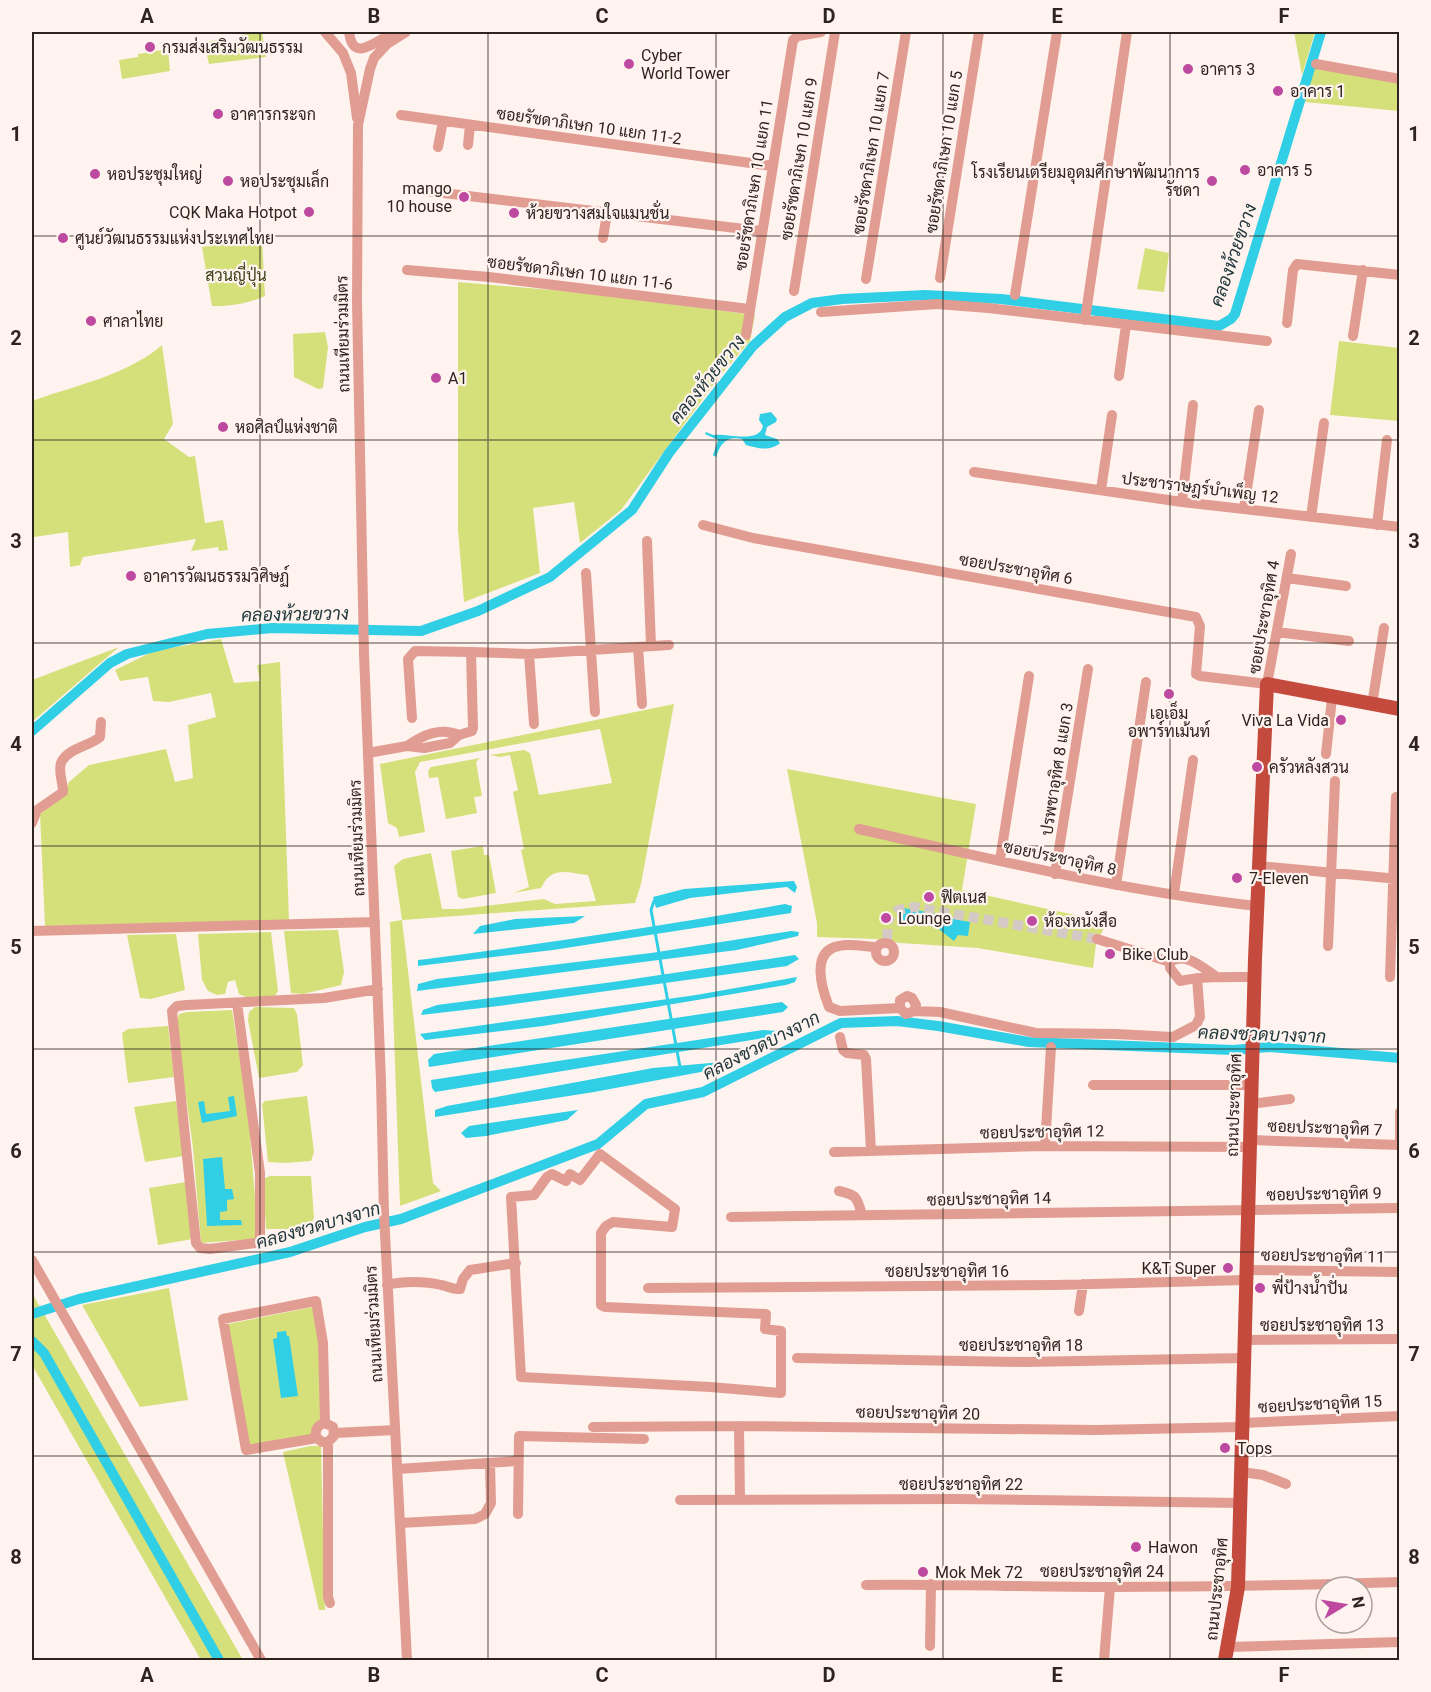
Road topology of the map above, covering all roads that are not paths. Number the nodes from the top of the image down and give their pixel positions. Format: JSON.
{"nodes":[{"id":1,"x":325,"y":32,"type":"edge"},
{"id":2,"x":400,"y":32,"type":"edge"},
{"id":3,"x":406,"y":32,"type":"edge"},
{"id":4,"x":821,"y":32,"type":"edge"},
{"id":5,"x":835,"y":32,"type":"edge"},
{"id":6,"x":906,"y":32,"type":"edge"},
{"id":7,"x":979,"y":32,"type":"edge"},
{"id":8,"x":1057,"y":32,"type":"edge"},
{"id":9,"x":1127,"y":32,"type":"edge"},
{"id":10,"x":350,"y":33,"type":"edge"},
{"id":11,"x":1316,"y":64,"type":"dead end"},
{"id":12,"x":1400,"y":79,"type":"edge"},
{"id":13,"x":401,"y":115,"type":"dead end"},
{"id":14,"x":442,"y":121,"type":"junction"},
{"id":15,"x":358,"y":125,"type":"junction"},
{"id":16,"x":470,"y":125,"type":"junction"},
{"id":17,"x":468,"y":145,"type":"dead end"},
{"id":18,"x":438,"y":147,"type":"dead end"},
{"id":19,"x":772,"y":166,"type":"junction"},
{"id":20,"x":410,"y":189,"type":"dead end"},
{"id":21,"x":607,"y":213,"type":"junction"},
{"id":22,"x":761,"y":231,"type":"junction"},
{"id":23,"x":603,"y":238,"type":"dead end"},
{"id":24,"x":407,"y":270,"type":"dead end"},
{"id":25,"x":1363,"y":270,"type":"junction"},
{"id":26,"x":1400,"y":274,"type":"edge"},
{"id":27,"x":940,"y":278,"type":"dead end"},
{"id":28,"x":866,"y":279,"type":"dead end"},
{"id":29,"x":794,"y":291,"type":"dead end"},
{"id":30,"x":1015,"y":295,"type":"dead end"},
{"id":31,"x":749,"y":309,"type":"junction"},
{"id":32,"x":821,"y":312,"type":"dead end"},
{"id":33,"x":1085,"y":319,"type":"junction"},
{"id":34,"x":1287,"y":323,"type":"dead end"},
{"id":35,"x":1126,"y":325,"type":"junction"},
{"id":36,"x":746,"y":334,"type":"dead end"},
{"id":37,"x":1353,"y":336,"type":"dead end"},
{"id":38,"x":1267,"y":341,"type":"dead end"},
{"id":39,"x":1119,"y":376,"type":"dead end"},
{"id":40,"x":1193,"y":405,"type":"dead end"},
{"id":41,"x":1259,"y":410,"type":"dead end"},
{"id":42,"x":1112,"y":415,"type":"dead end"},
{"id":43,"x":1324,"y":423,"type":"dead end"},
{"id":44,"x":1388,"y":440,"type":"dead end"},
{"id":45,"x":974,"y":472,"type":"dead end"},
{"id":46,"x":1101,"y":490,"type":"junction"},
{"id":47,"x":1182,"y":502,"type":"junction"},
{"id":48,"x":1244,"y":509,"type":"junction"},
{"id":49,"x":1311,"y":517,"type":"junction"},
{"id":50,"x":703,"y":525,"type":"dead end"},
{"id":51,"x":1377,"y":525,"type":"junction"},
{"id":52,"x":1400,"y":527,"type":"edge"},
{"id":53,"x":647,"y":541,"type":"dead end"},
{"id":54,"x":1291,"y":554,"type":"dead end"},
{"id":55,"x":586,"y":573,"type":"dead end"},
{"id":56,"x":1287,"y":578,"type":"junction"},
{"id":57,"x":1346,"y":586,"type":"dead end"},
{"id":58,"x":1384,"y":628,"type":"dead end"},
{"id":59,"x":1277,"y":632,"type":"junction"},
{"id":60,"x":1349,"y":641,"type":"dead end"},
{"id":61,"x":669,"y":645,"type":"dead end"},
{"id":62,"x":651,"y":646,"type":"junction"},
{"id":63,"x":639,"y":647,"type":"junction"},
{"id":64,"x":591,"y":650,"type":"junction"},
{"id":65,"x":471,"y":652,"type":"junction"},
{"id":66,"x":529,"y":654,"type":"junction"},
{"id":67,"x":1088,"y":669,"type":"dead end"},
{"id":68,"x":1029,"y":676,"type":"dead end"},
{"id":69,"x":1146,"y":682,"type":"dead end"},
{"id":70,"x":1267,"y":684,"type":"junction"},
{"id":71,"x":1332,"y":698,"type":"junction"},
{"id":72,"x":642,"y":704,"type":"dead end"},
{"id":73,"x":1372,"y":705,"type":"junction"},
{"id":74,"x":1400,"y":709,"type":"edge"},
{"id":75,"x":595,"y":712,"type":"dead end"},
{"id":76,"x":412,"y":718,"type":"dead end"},
{"id":77,"x":101,"y":722,"type":"dead end"},
{"id":78,"x":534,"y":724,"type":"dead end"},
{"id":79,"x":368,"y":753,"type":"junction"},
{"id":80,"x":1326,"y":754,"type":"dead end"},
{"id":81,"x":1193,"y":760,"type":"dead end"},
{"id":82,"x":1335,"y":781,"type":"dead end"},
{"id":83,"x":1396,"y":797,"type":"dead end"},
{"id":84,"x":32,"y":823,"type":"edge"},
{"id":85,"x":860,"y":829,"type":"dead end"},
{"id":86,"x":1000,"y":861,"type":"junction"},
{"id":87,"x":1259,"y":866,"type":"junction"},
{"id":88,"x":1331,"y":872,"type":"junction"},
{"id":89,"x":1055,"y":874,"type":"junction"},
{"id":90,"x":1397,"y":878,"type":"edge"},
{"id":91,"x":1116,"y":885,"type":"junction"},
{"id":92,"x":1174,"y":894,"type":"junction"},
{"id":93,"x":1257,"y":906,"type":"junction"},
{"id":94,"x":375,"y":922,"type":"junction"},
{"id":95,"x":32,"y":931,"type":"edge"},
{"id":96,"x":1096,"y":939,"type":"tunnel mouth"},
{"id":97,"x":884,"y":943,"type":"dead end"},
{"id":98,"x":1328,"y":946,"type":"dead end"},
{"id":99,"x":1170,"y":963,"type":"junction"},
{"id":100,"x":1389,"y":976,"type":"dead end"},
{"id":101,"x":1217,"y":977,"type":"junction"},
{"id":102,"x":1255,"y":977,"type":"junction"},
{"id":103,"x":1197,"y":978,"type":"junction"},
{"id":104,"x":378,"y":989,"type":"junction"},
{"id":105,"x":237,"y":1003,"type":"junction"},
{"id":106,"x":840,"y":1037,"type":"dead end"},
{"id":107,"x":1051,"y":1047,"type":"dead end"},
{"id":108,"x":1094,"y":1085,"type":"dead end"},
{"id":109,"x":1251,"y":1085,"type":"junction"},
{"id":110,"x":1290,"y":1099,"type":"dead end"},
{"id":111,"x":1251,"y":1104,"type":"junction"},
{"id":112,"x":1400,"y":1112,"type":"edge"},
{"id":113,"x":1250,"y":1143,"type":"junction"},
{"id":114,"x":1400,"y":1145,"type":"edge"},
{"id":115,"x":1045,"y":1146,"type":"junction"},
{"id":116,"x":871,"y":1151,"type":"junction"},
{"id":117,"x":834,"y":1152,"type":"dead end"},
{"id":118,"x":839,"y":1191,"type":"dead end"},
{"id":119,"x":1400,"y":1208,"type":"edge"},
{"id":120,"x":1248,"y":1210,"type":"junction"},
{"id":121,"x":862,"y":1215,"type":"junction"},
{"id":122,"x":731,"y":1217,"type":"dead end"},
{"id":123,"x":32,"y":1260,"type":"edge"},
{"id":124,"x":516,"y":1263,"type":"junction"},
{"id":125,"x":1400,"y":1272,"type":"edge"},
{"id":126,"x":1246,"y":1275,"type":"junction"},
{"id":127,"x":1083,"y":1284,"type":"junction"},
{"id":128,"x":387,"y":1285,"type":"junction"},
{"id":129,"x":648,"y":1288,"type":"dead end"},
{"id":130,"x":1079,"y":1311,"type":"dead end"},
{"id":131,"x":1400,"y":1339,"type":"edge"},
{"id":132,"x":1245,"y":1340,"type":"junction"},
{"id":133,"x":797,"y":1358,"type":"dead end"},
{"id":134,"x":1245,"y":1358,"type":"junction"},
{"id":135,"x":1400,"y":1416,"type":"edge"},
{"id":136,"x":325,"y":1423,"type":"junction"},
{"id":137,"x":1242,"y":1425,"type":"junction"},
{"id":138,"x":739,"y":1426,"type":"junction"},
{"id":139,"x":593,"y":1427,"type":"dead end"},
{"id":140,"x":395,"y":1430,"type":"junction"},
{"id":141,"x":317,"y":1438,"type":"junction"},
{"id":142,"x":332,"y":1438,"type":"junction"},
{"id":143,"x":644,"y":1439,"type":"dead end"},
{"id":144,"x":518,"y":1461,"type":"junction"},
{"id":145,"x":490,"y":1463,"type":"junction"},
{"id":146,"x":398,"y":1469,"type":"junction"},
{"id":147,"x":1242,"y":1472,"type":"junction"},
{"id":148,"x":1286,"y":1484,"type":"dead end"},
{"id":149,"x":680,"y":1500,"type":"dead end"},
{"id":150,"x":740,"y":1500,"type":"junction"},
{"id":151,"x":1241,"y":1503,"type":"junction"},
{"id":152,"x":518,"y":1514,"type":"dead end"},
{"id":153,"x":400,"y":1523,"type":"junction"},
{"id":154,"x":1400,"y":1582,"type":"edge"},
{"id":155,"x":931,"y":1584,"type":"junction"},
{"id":156,"x":866,"y":1585,"type":"dead end"},
{"id":157,"x":1110,"y":1587,"type":"junction"},
{"id":158,"x":1238,"y":1587,"type":"junction"},
{"id":159,"x":330,"y":1603,"type":"dead end"},
{"id":160,"x":1400,"y":1642,"type":"edge"},
{"id":161,"x":930,"y":1646,"type":"dead end"},
{"id":162,"x":1227,"y":1654,"type":"edge"},
{"id":163,"x":261,"y":1660,"type":"edge"},
{"id":164,"x":407,"y":1660,"type":"edge"},
{"id":165,"x":1104,"y":1660,"type":"edge"}],
"edges":[{"from":1,"to":15,"type":"street"},
{"from":2,"to":10,"type":"street"},
{"from":3,"to":15,"type":"street","name":"ถนนเทียมร่วมมิตร"},
{"from":4,"to":19,"type":"street","name":"ซอยรัชดาภิเษก 10 แยก 11"},
{"from":5,"to":29,"type":"street","name":"ซอยรัชดาภิเษก 10 แยก 9"},
{"from":6,"to":28,"type":"street","name":"ซอยรัชดาภิเษก 10 แยก 7"},
{"from":7,"to":27,"type":"street","name":"ซอยรัชดาภิเษก 10 แยก 5"},
{"from":8,"to":30,"type":"street"},
{"from":9,"to":33,"type":"street"},
{"from":11,"to":12,"type":"street"},
{"from":13,"to":14,"type":"street","name":"ซอยรัชดาภิเษก 10 แยก 11-2"},
{"from":14,"to":16,"type":"street","name":"ซอยรัชดาภิเษก 10 แยก 11-2"},
{"from":14,"to":18,"type":"street"},
{"from":15,"to":79,"type":"street","name":"ถนนเทียมร่วมมิตร"},
{"from":16,"to":17,"type":"street"},
{"from":16,"to":19,"type":"street","name":"ซอยรัชดาภิเษก 10 แยก 11-2"},
{"from":19,"to":22,"type":"street","name":"ซอยรัชดาภิเษก 10 แยก 11"},
{"from":20,"to":21,"type":"street"},
{"from":21,"to":22,"type":"street"},
{"from":21,"to":23,"type":"street"},
{"from":22,"to":31,"type":"street","name":"ซอยรัชดาภิเษก 10 แยก 11"},
{"from":24,"to":31,"type":"street","name":"ซอยรัชดาภิเษก 10 แยก 11-6"},
{"from":25,"to":26,"type":"street"},
{"from":25,"to":34,"type":"street"},
{"from":25,"to":37,"type":"street"},
{"from":31,"to":36,"type":"street","name":"ซอยรัชดาภิเษก 10 แยก 11"},
{"from":32,"to":33,"type":"street"},
{"from":33,"to":35,"type":"street"},
{"from":35,"to":38,"type":"street"},
{"from":35,"to":39,"type":"street"},
{"from":40,"to":47,"type":"street"},
{"from":41,"to":48,"type":"street"},
{"from":42,"to":46,"type":"street"},
{"from":43,"to":49,"type":"street"},
{"from":44,"to":51,"type":"street"},
{"from":45,"to":46,"type":"street","name":"ประชาราษฎร์บำเพ็ญ 12"},
{"from":46,"to":47,"type":"street","name":"ประชาราษฎร์บำเพ็ญ 12"},
{"from":47,"to":48,"type":"street","name":"ประชาราษฎร์บำเพ็ญ 12"},
{"from":48,"to":49,"type":"street","name":"ประชาราษฎร์บำเพ็ญ 12"},
{"from":49,"to":51,"type":"street","name":"ประชาราษฎร์บำเพ็ญ 12"},
{"from":50,"to":70,"type":"street","name":"ซอยประชาอุทิศ 6"},
{"from":51,"to":52,"type":"street","name":"ประชาราษฎร์บำเพ็ญ 12"},
{"from":53,"to":62,"type":"street"},
{"from":54,"to":56,"type":"street","name":"ซอยประชาอุทิศ 4"},
{"from":55,"to":64,"type":"street"},
{"from":56,"to":57,"type":"street"},
{"from":56,"to":59,"type":"street","name":"ซอยประชาอุทิศ 4"},
{"from":58,"to":73,"type":"street"},
{"from":59,"to":60,"type":"street"},
{"from":59,"to":70,"type":"street","name":"ซอยประชาอุทิศ 4"},
{"from":61,"to":62,"type":"street"},
{"from":62,"to":63,"type":"street"},
{"from":63,"to":64,"type":"street"},
{"from":63,"to":72,"type":"street"},
{"from":64,"to":66,"type":"street"},
{"from":64,"to":75,"type":"street"},
{"from":65,"to":66,"type":"street"},
{"from":65,"to":76,"type":"street"},
{"from":65,"to":79,"type":"street"},
{"from":66,"to":78,"type":"street"},
{"from":67,"to":89,"type":"street","name":"ปรพชาอุทิศ 8 แยก 3"},
{"from":68,"to":86,"type":"street"},
{"from":69,"to":91,"type":"street"},
{"from":70,"to":71,"type":"main road"},
{"from":70,"to":87,"type":"main road","name":"ถนนประชาอุทิศ"},
{"from":71,"to":73,"type":"main road"},
{"from":71,"to":80,"type":"street"},
{"from":73,"to":74,"type":"main road"},
{"from":77,"to":84,"type":"street"},
{"from":79,"to":94,"type":"street","name":"ถนนเทียมร่วมมิตร"},
{"from":81,"to":92,"type":"street"},
{"from":82,"to":88,"type":"street"},
{"from":83,"to":90,"type":"street"},
{"from":85,"to":86,"type":"street","name":"ซอยประชาอุทิศ 8"},
{"from":86,"to":89,"type":"street","name":"ซอยประชาอุทิศ 8"},
{"from":87,"to":88,"type":"street"},
{"from":87,"to":93,"type":"main road","name":"ถนนประชาอุทิศ"},
{"from":88,"to":90,"type":"street"},
{"from":88,"to":98,"type":"street"},
{"from":89,"to":91,"type":"street","name":"ซอยประชาอุทิศ 8"},
{"from":90,"to":100,"type":"street"},
{"from":91,"to":92,"type":"street","name":"ซอยประชาอุทิศ 8"},
{"from":92,"to":93,"type":"street","name":"ซอยประชาอุทิศ 8"},
{"from":93,"to":102,"type":"main road","name":"ถนนประชาอุทิศ"},
{"from":94,"to":95,"type":"street"},
{"from":94,"to":104,"type":"street","name":"ถนนเทียมร่วมมิตร"},
{"from":96,"to":99,"type":"street"},
{"from":97,"to":103,"type":"street"},
{"from":99,"to":101,"type":"street"},
{"from":99,"to":103,"type":"street"},
{"from":101,"to":102,"type":"street"},
{"from":101,"to":103,"type":"street"},
{"from":102,"to":109,"type":"main road","name":"ถนนประชาอุทิศ"},
{"from":104,"to":105,"type":"street"},
{"from":104,"to":128,"type":"street","name":"ถนนเทียมร่วมมิตร"},
{"from":105,"to":105,"type":"street"},
{"from":106,"to":116,"type":"street"},
{"from":107,"to":115,"type":"street"},
{"from":108,"to":109,"type":"street"},
{"from":109,"to":111,"type":"main road","name":"ถนนประชาอุทิศ"},
{"from":110,"to":111,"type":"street"},
{"from":111,"to":113,"type":"main road","name":"ถนนประชาอุทิศ"},
{"from":112,"to":114,"type":"street"},
{"from":113,"to":114,"type":"street","name":"ซอยประชาอุทิศ 7"},
{"from":113,"to":115,"type":"street","name":"ซอยประชาอุทิศ 12"},
{"from":113,"to":120,"type":"main road","name":"ถนนประชาอุทิศ"},
{"from":115,"to":116,"type":"street","name":"ซอยประชาอุทิศ 12"},
{"from":116,"to":117,"type":"street","name":"ซอยประชาอุทิศ 12"},
{"from":118,"to":121,"type":"street"},
{"from":119,"to":120,"type":"street","name":"ซอยประชาอุทิศ 9"},
{"from":120,"to":121,"type":"street","name":"ซอยประชาอุทิศ 14"},
{"from":120,"to":126,"type":"main road","name":"ถนนประชาอุทิศ"},
{"from":121,"to":122,"type":"street","name":"ซอยประชาอุทิศ 14"},
{"from":123,"to":163,"type":"street"},
{"from":124,"to":124,"type":"street"},
{"from":124,"to":128,"type":"street"},
{"from":125,"to":126,"type":"street","name":"ซอยประชาอุทิศ 11"},
{"from":126,"to":127,"type":"street","name":"ซอยประชาอุทิศ 16"},
{"from":126,"to":132,"type":"main road","name":"ถนนประชาอุทิศ"},
{"from":127,"to":129,"type":"street","name":"ซอยประชาอุทิศ 16"},
{"from":127,"to":130,"type":"street"},
{"from":128,"to":140,"type":"street","name":"ถนนเทียมร่วมมิตร"},
{"from":131,"to":132,"type":"street","name":"ซอยประชาอุทิศ 13"},
{"from":132,"to":134,"type":"main road","name":"ถนนประชาอุทิศ"},
{"from":133,"to":134,"type":"street","name":"ซอยประชาอุทิศ 18"},
{"from":134,"to":137,"type":"main road","name":"ถนนประชาอุทิศ"},
{"from":135,"to":137,"type":"street","name":"ซอยประชาอุทิศ 15"},
{"from":136,"to":141,"type":"street"},
{"from":136,"to":141,"type":"street"},
{"from":136,"to":142,"type":"street"},
{"from":137,"to":138,"type":"street","name":"ซอยประชาอุทิศ 20"},
{"from":137,"to":147,"type":"main road","name":"ถนนประชาอุทิศ"},
{"from":138,"to":139,"type":"street","name":"ซอยประชาอุทิศ 20"},
{"from":138,"to":150,"type":"street"},
{"from":140,"to":142,"type":"street"},
{"from":140,"to":146,"type":"street","name":"ถนนเทียมร่วมมิตร"},
{"from":141,"to":142,"type":"street"},
{"from":142,"to":159,"type":"street"},
{"from":143,"to":144,"type":"street"},
{"from":144,"to":145,"type":"street"},
{"from":144,"to":152,"type":"street"},
{"from":145,"to":146,"type":"street"},
{"from":145,"to":153,"type":"street"},
{"from":146,"to":153,"type":"street","name":"ถนนเทียมร่วมมิตร"},
{"from":147,"to":148,"type":"street"},
{"from":147,"to":151,"type":"main road","name":"ถนนประชาอุทิศ"},
{"from":149,"to":150,"type":"street","name":"ซอยประชาอุทิศ 22"},
{"from":150,"to":151,"type":"street","name":"ซอยประชาอุทิศ 22"},
{"from":151,"to":158,"type":"main road","name":"ถนนประชาอุทิศ"},
{"from":153,"to":164,"type":"street","name":"ถนนเทียมร่วมมิตร"},
{"from":154,"to":158,"type":"street","name":"ซอยประชาอุทิศ 24"},
{"from":155,"to":156,"type":"street","name":"ซอยประชาอุทิศ 24"},
{"from":155,"to":157,"type":"street","name":"ซอยประชาอุทิศ 24"},
{"from":155,"to":161,"type":"street"},
{"from":157,"to":158,"type":"street","name":"ซอยประชาอุทิศ 24"},
{"from":157,"to":165,"type":"street"},
{"from":158,"to":162,"type":"main road","name":"ถนนประชาอุทิศ"},
{"from":160,"to":162,"type":"street"}]}
